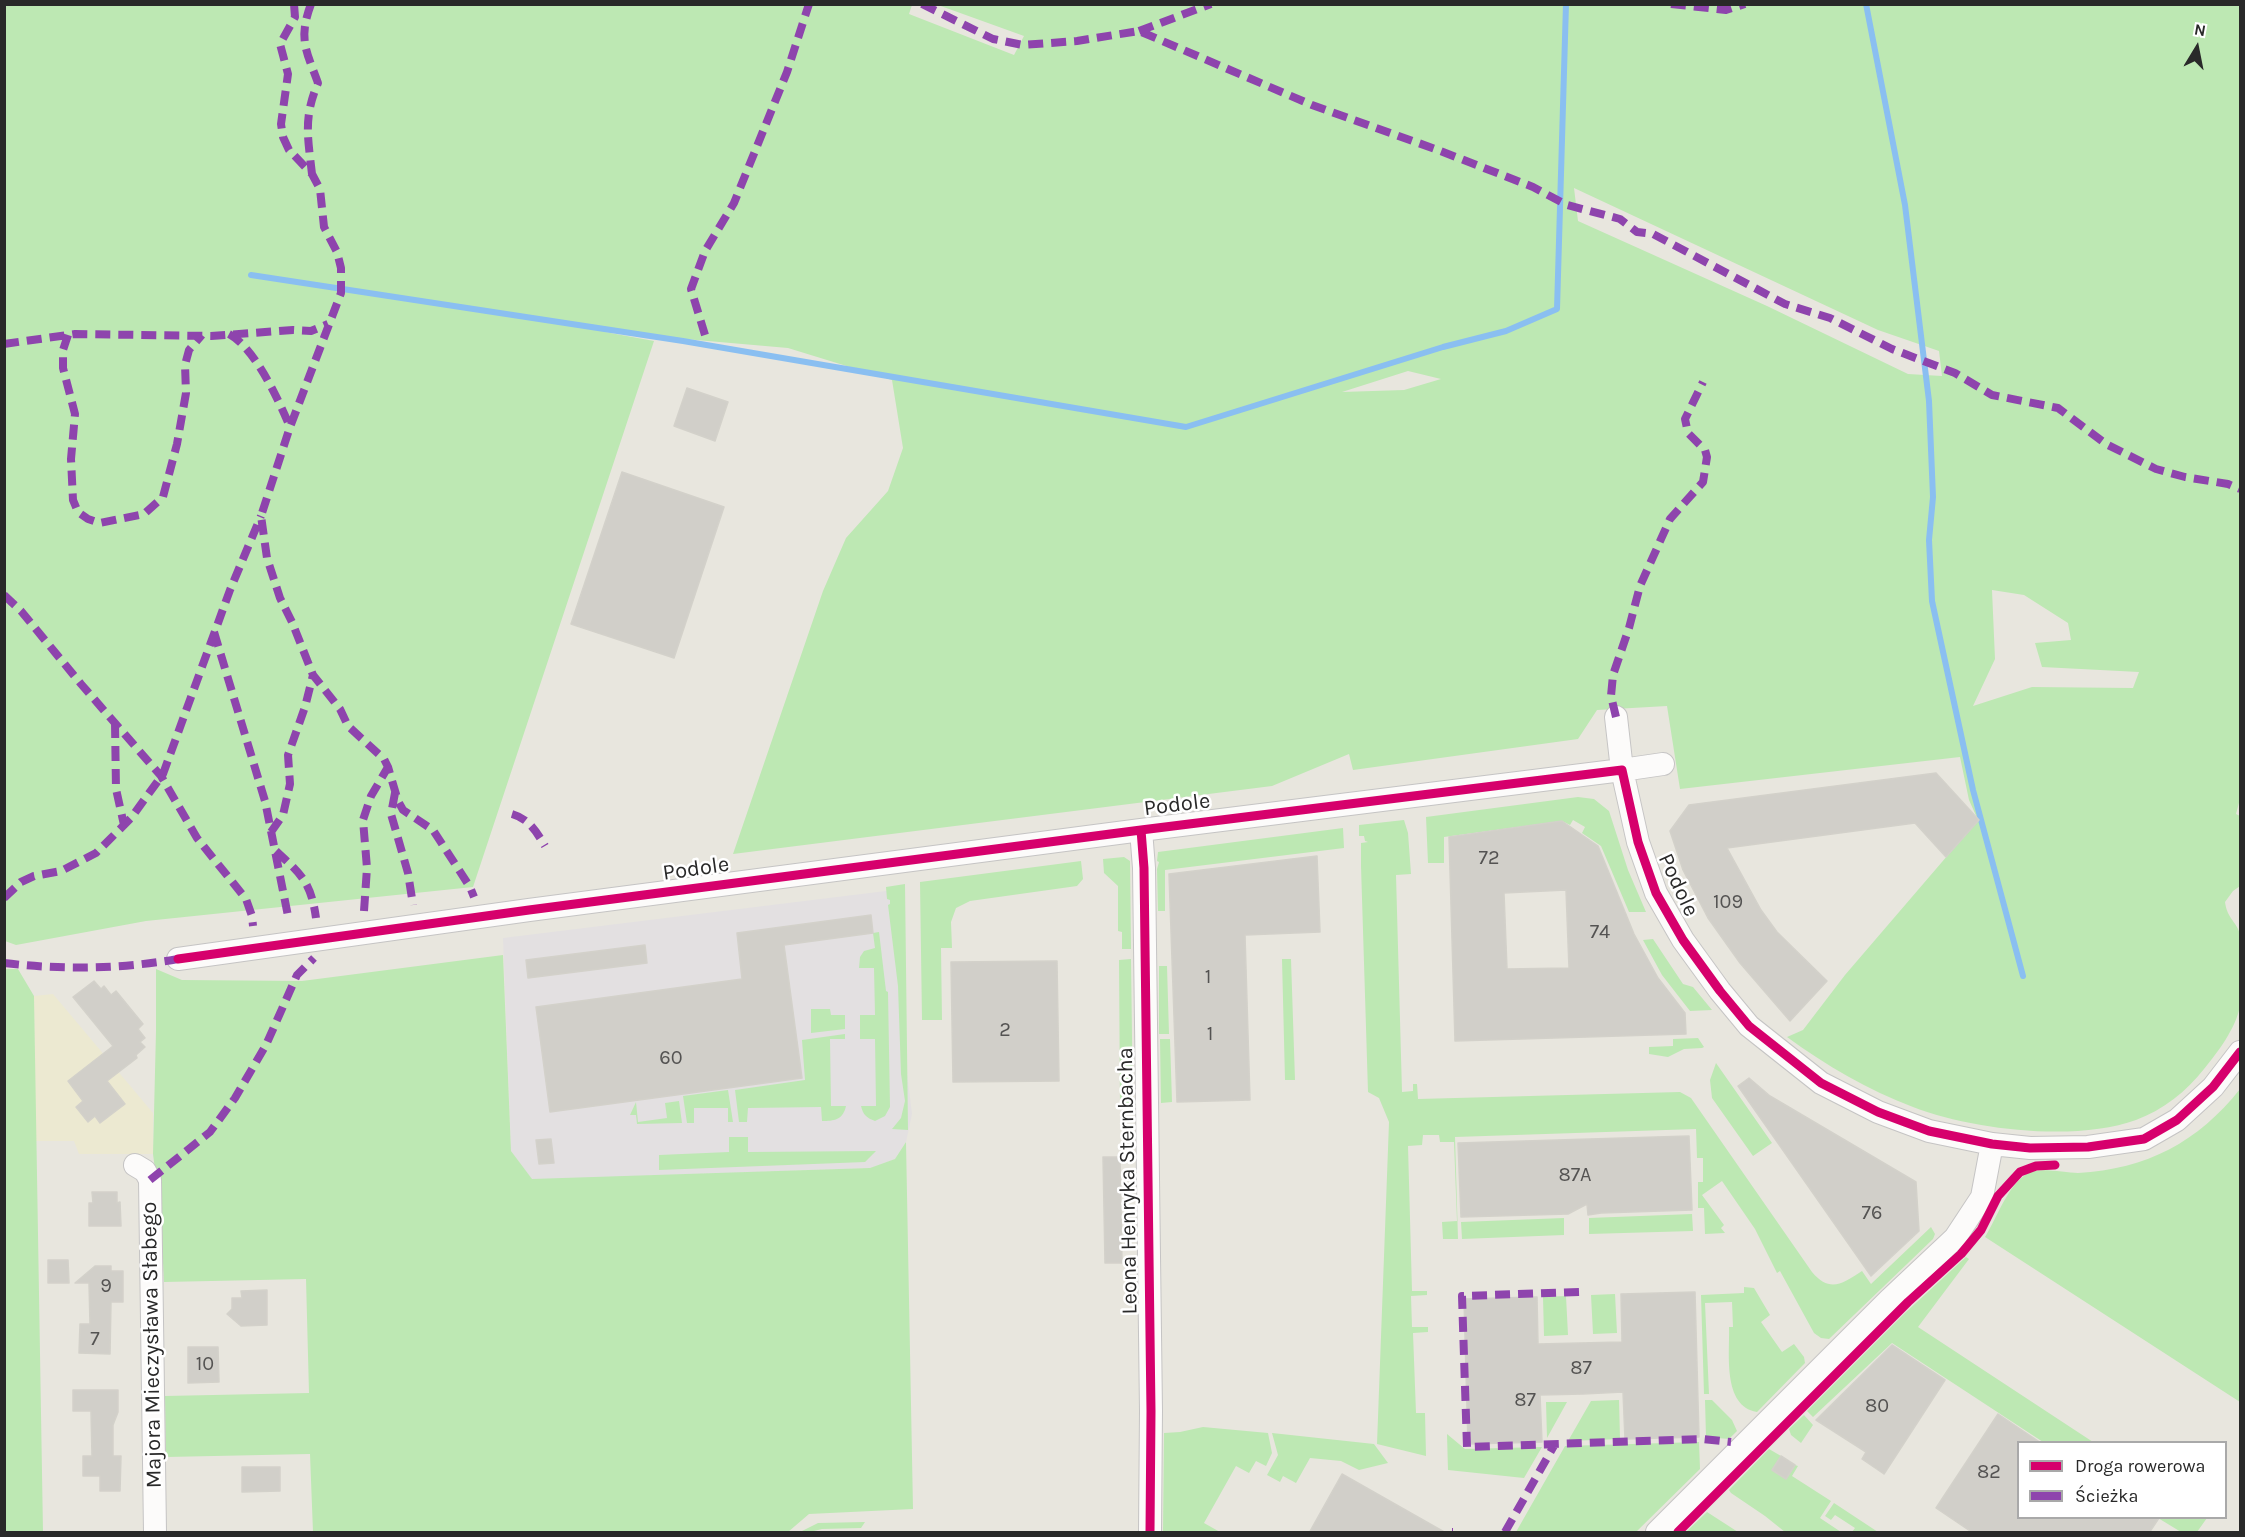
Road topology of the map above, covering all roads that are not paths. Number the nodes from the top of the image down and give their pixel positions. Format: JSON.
{"nodes":[{"id":1,"x":1616,"y":717,"type":"dead end"},
{"id":2,"x":1663,"y":764,"type":"dead end"},
{"id":3,"x":1622,"y":770,"type":"junction"},
{"id":4,"x":1141,"y":830,"type":"junction"},
{"id":5,"x":178,"y":959,"type":"dead end"},
{"id":6,"x":2241,"y":1036,"type":"edge"},
{"id":7,"x":2241,"y":1052,"type":"edge"},
{"id":8,"x":2223,"y":1074,"type":"junction"},
{"id":9,"x":1992,"y":1144,"type":"junction"},
{"id":10,"x":135,"y":1165,"type":"dead end"},
{"id":11,"x":154,"y":1533,"type":"edge"},
{"id":12,"x":1150,"y":1533,"type":"edge"},
{"id":13,"x":1657,"y":1533,"type":"edge"}],
"edges":[{"from":1,"to":3,"type":"street"},
{"from":2,"to":3,"type":"street"},
{"from":3,"to":4,"type":"street","name":"Podole"},
{"from":3,"to":9,"type":"street","name":"Podole"},
{"from":4,"to":5,"type":"street","name":"Podole"},
{"from":4,"to":12,"type":"street","name":"Leona Henryka Sternbacha"},
{"from":6,"to":8,"type":"street"},
{"from":7,"to":8,"type":"street"},
{"from":8,"to":9,"type":"street","name":"Podole"},
{"from":9,"to":13,"type":"street"},
{"from":10,"to":11,"type":"street","name":"Majora Mieczysława Słabego"}]}
